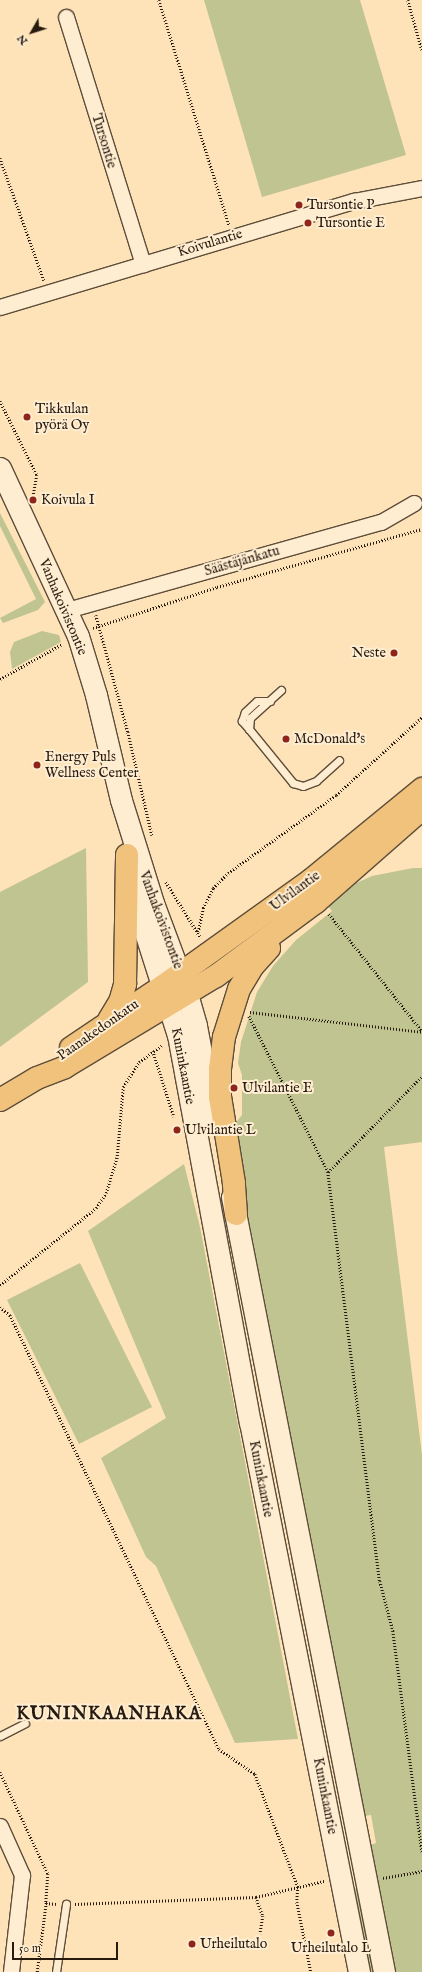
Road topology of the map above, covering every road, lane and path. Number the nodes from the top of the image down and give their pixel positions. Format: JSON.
{"nodes":[{"id":1,"x":159,"y":0,"type":"edge"},
{"id":2,"x":408,"y":0,"type":"edge"},
{"id":3,"x":66,"y":17,"type":"dead end"},
{"id":4,"x":422,"y":50,"type":"edge"},
{"id":5,"x":0,"y":158,"type":"edge"},
{"id":6,"x":422,"y":188,"type":"edge"},
{"id":7,"x":232,"y":236,"type":"junction"},
{"id":8,"x":143,"y":264,"type":"junction"},
{"id":9,"x":49,"y":292,"type":"junction"},
{"id":10,"x":0,"y":307,"type":"edge"},
{"id":11,"x":0,"y":468,"type":"edge"},
{"id":12,"x":414,"y":503,"type":"dead end"},
{"id":13,"x":422,"y":529,"type":"edge"},
{"id":14,"x":68,"y":610,"type":"junction"},
{"id":15,"x":78,"y":636,"type":"junction"},
{"id":16,"x":0,"y":679,"type":"edge"},
{"id":17,"x":281,"y":690,"type":"dead end"},
{"id":18,"x":422,"y":717,"type":"edge"},
{"id":19,"x":339,"y":760,"type":"dead end"},
{"id":20,"x":422,"y":788,"type":"edge"},
{"id":21,"x":121,"y":800,"type":"junction"},
{"id":22,"x":422,"y":809,"type":"edge"},
{"id":23,"x":127,"y":855,"type":"junction"},
{"id":24,"x":319,"y":909,"type":"junction"},
{"id":25,"x":198,"y":932,"type":"dead end"},
{"id":26,"x":180,"y":974,"type":"junction"},
{"id":27,"x":173,"y":995,"type":"junction"},
{"id":28,"x":248,"y":1005,"type":"dead end"},
{"id":29,"x":246,"y":1011,"type":"junction"},
{"id":30,"x":244,"y":1018,"type":"dead end"},
{"id":31,"x":107,"y":1022,"type":"junction"},
{"id":32,"x":422,"y":1031,"type":"edge"},
{"id":33,"x":178,"y":1035,"type":"junction"},
{"id":34,"x":153,"y":1051,"type":"junction"},
{"id":35,"x":422,"y":1076,"type":"edge"},
{"id":36,"x":37,"y":1078,"type":"junction"},
{"id":37,"x":0,"y":1100,"type":"edge"},
{"id":38,"x":176,"y":1122,"type":"dead end"},
{"id":39,"x":328,"y":1172,"type":"junction"},
{"id":40,"x":236,"y":1214,"type":"junction"},
{"id":41,"x":0,"y":1284,"type":"edge"},
{"id":42,"x":0,"y":1307,"type":"edge"},
{"id":43,"x":25,"y":1723,"type":"dead end"},
{"id":44,"x":0,"y":1736,"type":"edge"},
{"id":45,"x":0,"y":1772,"type":"edge"},
{"id":46,"x":0,"y":1826,"type":"edge"},
{"id":47,"x":422,"y":1852,"type":"edge"},
{"id":48,"x":422,"y":1871,"type":"edge"},
{"id":49,"x":341,"y":1877,"type":"junction"},
{"id":50,"x":365,"y":1882,"type":"junction"},
{"id":51,"x":298,"y":1887,"type":"junction"},
{"id":52,"x":256,"y":1897,"type":"junction"},
{"id":53,"x":46,"y":1903,"type":"junction"},
{"id":54,"x":66,"y":1904,"type":"junction"},
{"id":55,"x":260,"y":1934,"type":"dead end"},
{"id":56,"x":12,"y":1972,"type":"edge"},
{"id":57,"x":36,"y":1972,"type":"edge"},
{"id":58,"x":56,"y":1972,"type":"edge"},
{"id":59,"x":311,"y":1972,"type":"edge"},
{"id":60,"x":359,"y":1972,"type":"edge"},
{"id":61,"x":384,"y":1972,"type":"edge"}],
"edges":[{"from":1,"to":7,"type":"path"},
{"from":2,"to":4,"type":"path"},
{"from":3,"to":8,"type":"street","name":"Tursontie"},
{"from":5,"to":9,"type":"path"},
{"from":6,"to":7,"type":"street","name":"Koivulantie"},
{"from":7,"to":8,"type":"street","name":"Koivulantie"},
{"from":8,"to":9,"type":"street","name":"Koivulantie"},
{"from":9,"to":10,"type":"street","name":"Koivulantie"},
{"from":11,"to":14,"type":"main road","name":"Vanhakoivistontie"},
{"from":12,"to":14,"type":"street","name":"Säästäjänkatu"},
{"from":13,"to":15,"type":"path"},
{"from":14,"to":15,"type":"main road","name":"Vanhakoivistontie"},
{"from":15,"to":16,"type":"path"},
{"from":15,"to":21,"type":"main road","name":"Vanhakoivistontie"},
{"from":17,"to":19,"type":"lane"},
{"from":18,"to":25,"type":"path"},
{"from":20,"to":26,"type":"main road","name":"Ulvilantie"},
{"from":21,"to":23,"type":"main road","name":"Vanhakoivistontie"},
{"from":21,"to":26,"type":"main road","name":"Vanhakoivistontie"},
{"from":22,"to":24,"type":"main road","name":"Ulvilantie"},
{"from":23,"to":27,"type":"main road","name":"Vanhakoivistontie"},
{"from":23,"to":31,"type":"main road"},
{"from":24,"to":27,"type":"main road","name":"Ulvilantie"},
{"from":24,"to":32,"type":"path"},
{"from":24,"to":40,"type":"main road"},
{"from":26,"to":27,"type":"main road","name":"Ulvilantie"},
{"from":27,"to":31,"type":"main road","name":"Paanakedonkatu"},
{"from":27,"to":33,"type":"main road","name":"Kuninkaantie"},
{"from":27,"to":36,"type":"main road","name":"Paanakedonkatu"},
{"from":27,"to":40,"type":"main road","name":"Kuninkaantie"},
{"from":28,"to":29,"type":"path"},
{"from":29,"to":30,"type":"path"},
{"from":29,"to":32,"type":"path"},
{"from":29,"to":39,"type":"path"},
{"from":31,"to":36,"type":"main road","name":"Paanakedonkatu"},
{"from":33,"to":34,"type":"path"},
{"from":33,"to":49,"type":"main road","name":"Kuninkaantie"},
{"from":34,"to":38,"type":"path"},
{"from":34,"to":41,"type":"path"},
{"from":35,"to":39,"type":"path"},
{"from":36,"to":37,"type":"main road","name":"Paanakedonkatu"},
{"from":39,"to":47,"type":"path"},
{"from":40,"to":50,"type":"main road","name":"Kuninkaantie"},
{"from":42,"to":51,"type":"path"},
{"from":43,"to":44,"type":"lane"},
{"from":45,"to":53,"type":"path"},
{"from":46,"to":56,"type":"street"},
{"from":48,"to":50,"type":"path"},
{"from":49,"to":51,"type":"path"},
{"from":49,"to":60,"type":"main road","name":"Kuninkaantie"},
{"from":50,"to":61,"type":"main road","name":"Kuninkaantie"},
{"from":51,"to":52,"type":"path"},
{"from":51,"to":59,"type":"path"},
{"from":52,"to":54,"type":"path"},
{"from":52,"to":55,"type":"path"},
{"from":53,"to":54,"type":"path"},
{"from":53,"to":57,"type":"path"},
{"from":54,"to":58,"type":"lane"}]}
